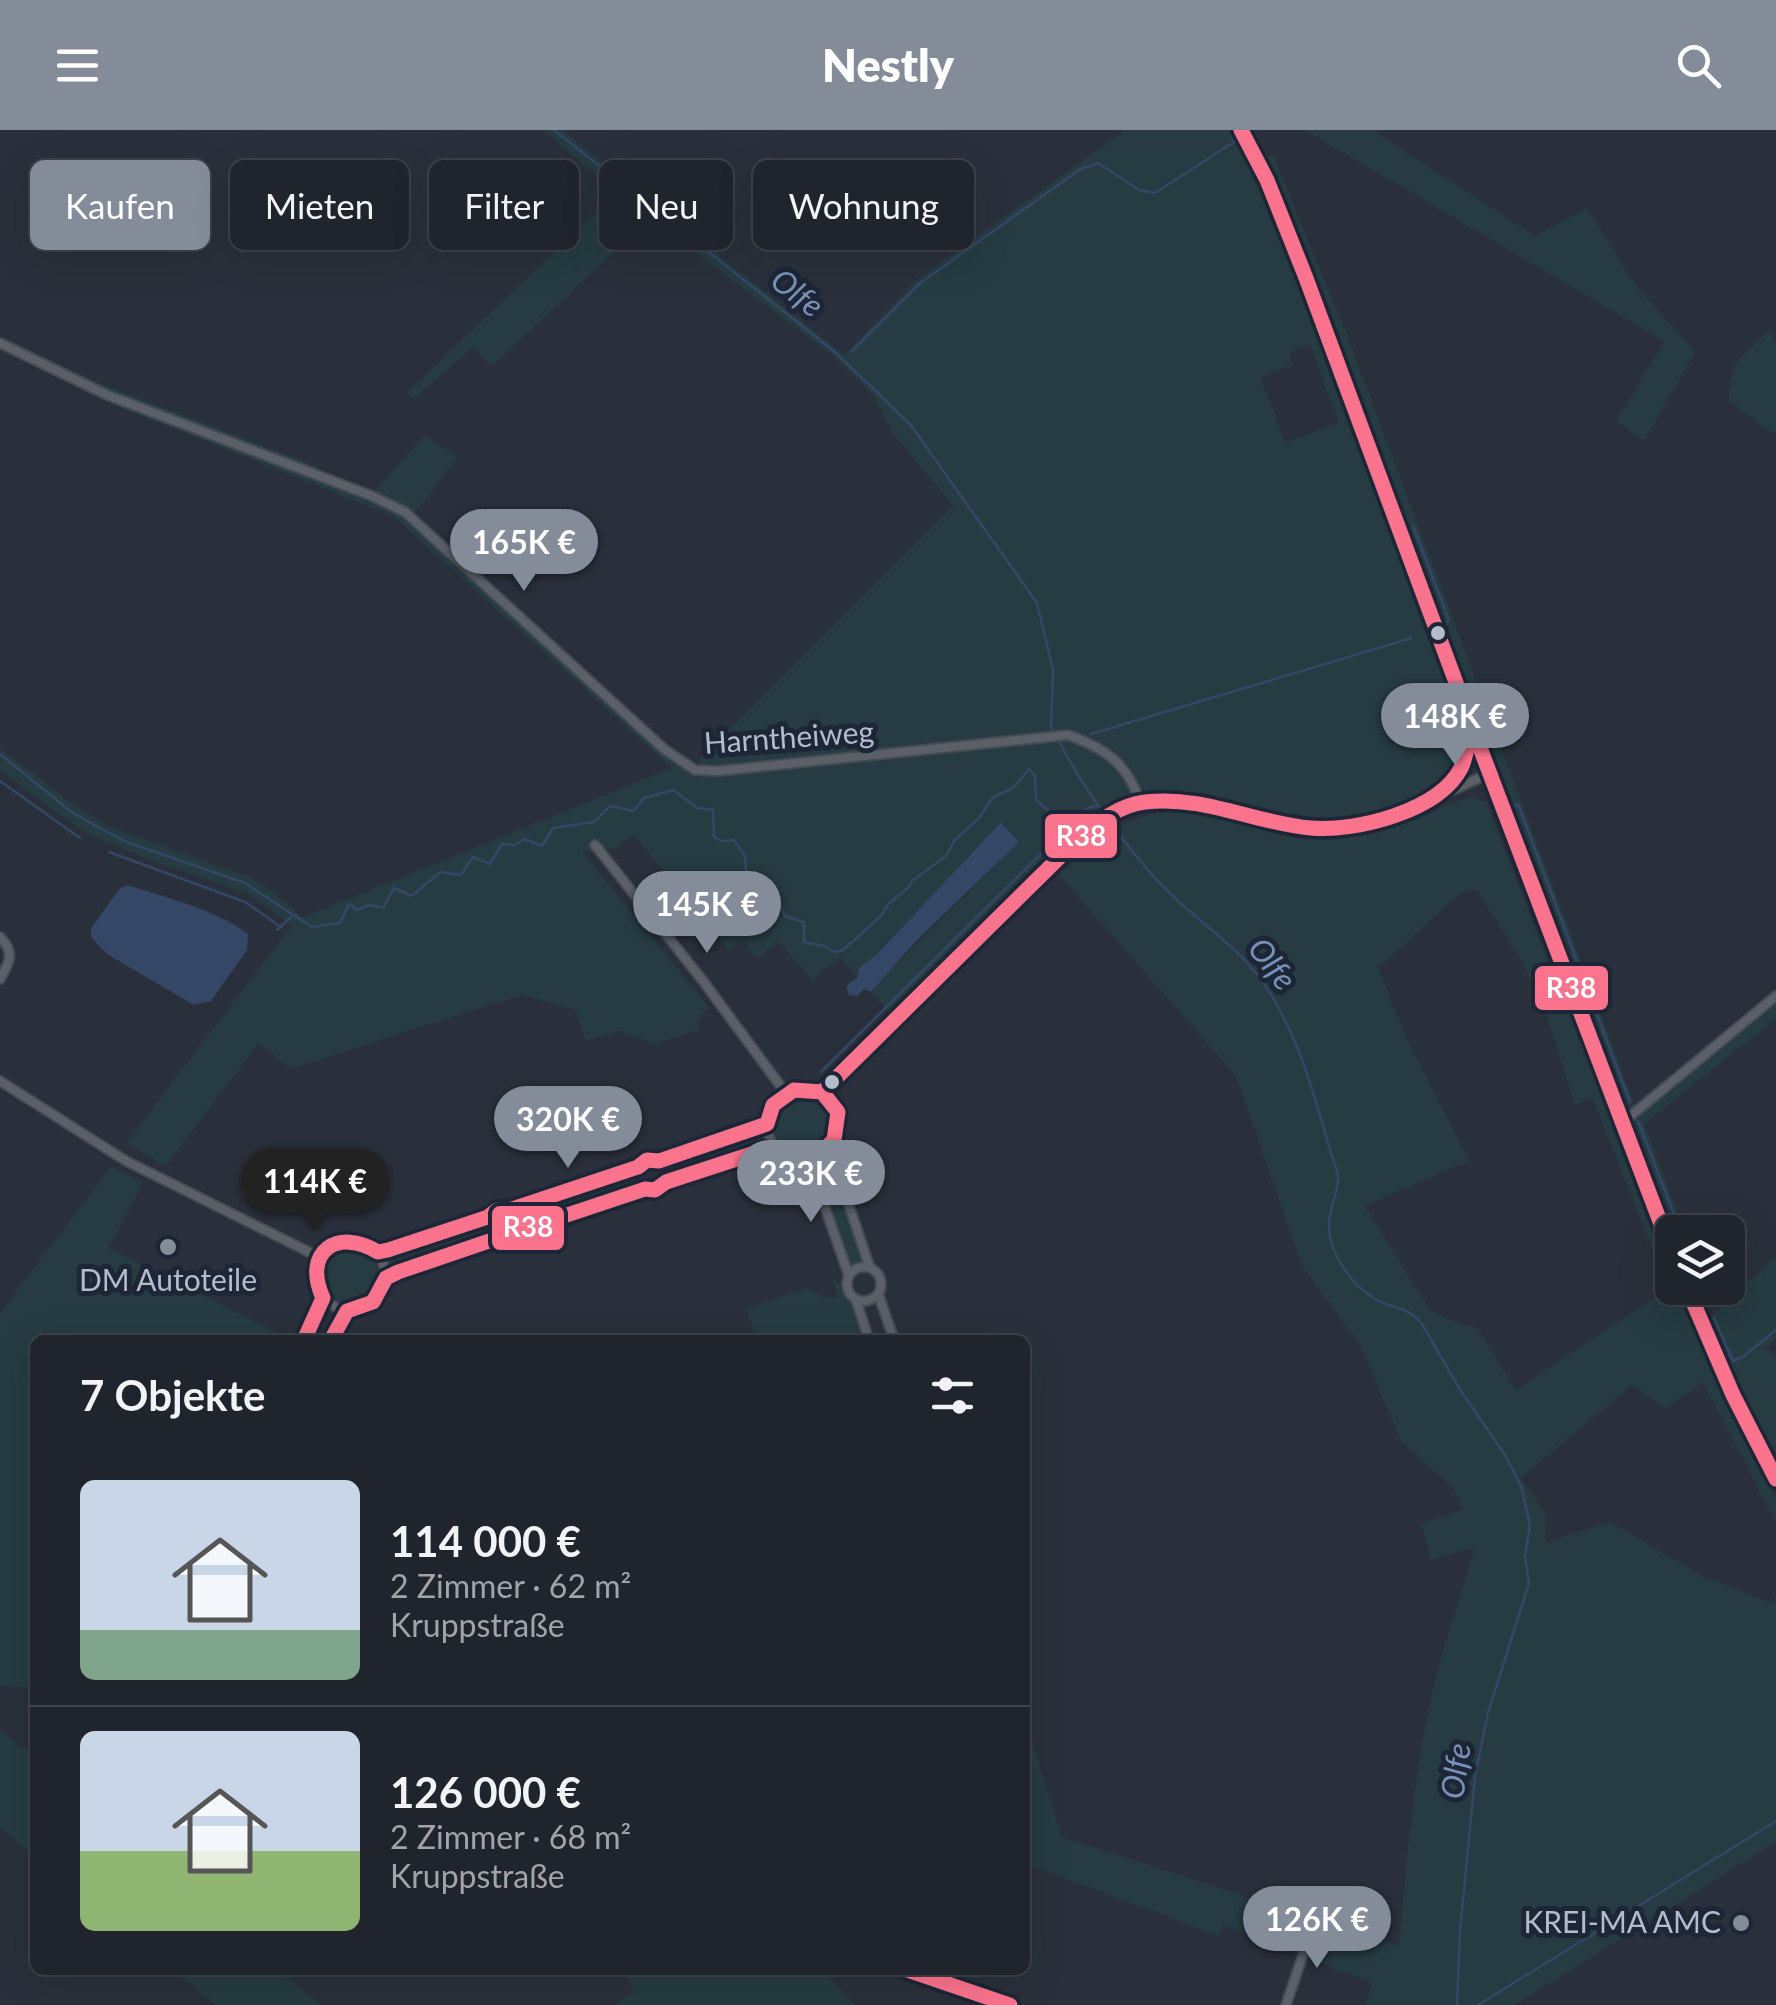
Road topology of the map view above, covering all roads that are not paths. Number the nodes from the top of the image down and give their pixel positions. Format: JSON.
{"nodes":[{"id":1,"x":1241,"y":130,"type":"edge"},
{"id":2,"x":0,"y":343,"type":"edge"},
{"id":3,"x":1468,"y":715,"type":"junction"},
{"id":4,"x":1488,"y":774,"type":"junction"},
{"id":5,"x":1437,"y":796,"type":"junction"},
{"id":6,"x":1140,"y":802,"type":"junction"},
{"id":7,"x":595,"y":845,"type":"dead end"},
{"id":8,"x":0,"y":937,"type":"edge"},
{"id":9,"x":0,"y":979,"type":"edge"},
{"id":10,"x":1776,"y":996,"type":"edge"},
{"id":11,"x":0,"y":1081,"type":"edge"},
{"id":12,"x":785,"y":1092,"type":"junction"},
{"id":13,"x":826,"y":1095,"type":"junction"},
{"id":14,"x":767,"y":1124,"type":"junction"},
{"id":15,"x":1622,"y":1124,"type":"junction"},
{"id":16,"x":777,"y":1149,"type":"junction"},
{"id":17,"x":830,"y":1149,"type":"junction"},
{"id":18,"x":659,"y":1160,"type":"junction"},
{"id":19,"x":805,"y":1160,"type":"junction"},
{"id":20,"x":638,"y":1167,"type":"junction"},
{"id":21,"x":666,"y":1182,"type":"junction"},
{"id":22,"x":645,"y":1189,"type":"junction"},
{"id":23,"x":509,"y":1210,"type":"junction"},
{"id":24,"x":1657,"y":1215,"type":"edge"},
{"id":25,"x":488,"y":1217,"type":"junction"},
{"id":26,"x":516,"y":1232,"type":"junction"},
{"id":27,"x":495,"y":1239,"type":"junction"},
{"id":28,"x":378,"y":1252,"type":"junction"},
{"id":29,"x":319,"y":1258,"type":"junction"},
{"id":30,"x":870,"y":1268,"type":"junction"},
{"id":31,"x":849,"y":1276,"type":"junction"},
{"id":32,"x":386,"y":1278,"type":"junction"},
{"id":33,"x":878,"y":1293,"type":"junction"},
{"id":34,"x":323,"y":1298,"type":"junction"},
{"id":35,"x":856,"y":1300,"type":"junction"},
{"id":36,"x":1693,"y":1305,"type":"edge"},
{"id":37,"x":347,"y":1310,"type":"junction"},
{"id":38,"x":306,"y":1335,"type":"edge"},
{"id":39,"x":334,"y":1335,"type":"edge"},
{"id":40,"x":867,"y":1335,"type":"edge"},
{"id":41,"x":892,"y":1335,"type":"edge"},
{"id":42,"x":1776,"y":1479,"type":"edge"},
{"id":43,"x":1312,"y":1926,"type":"dead end"},
{"id":44,"x":922,"y":1975,"type":"edge"},
{"id":45,"x":1010,"y":2005,"type":"edge"},
{"id":46,"x":1286,"y":2005,"type":"edge"}],
"edges":[{"from":1,"to":3,"type":"main road"},
{"from":2,"to":6,"type":"street","name":"Harntheiweg"},
{"from":3,"to":4,"type":"main road"},
{"from":3,"to":5,"type":"street"},
{"from":4,"to":5,"type":"street"},
{"from":4,"to":15,"type":"main road"},
{"from":5,"to":6,"type":"street"},
{"from":6,"to":13,"type":"street"},
{"from":7,"to":12,"type":"street"},
{"from":8,"to":9,"type":"street"},
{"from":10,"to":15,"type":"street"},
{"from":11,"to":29,"type":"street"},
{"from":12,"to":13,"type":"street"},
{"from":12,"to":14,"type":"street"},
{"from":13,"to":17,"type":"street"},
{"from":14,"to":16,"type":"street"},
{"from":14,"to":18,"type":"street"},
{"from":15,"to":24,"type":"main road"},
{"from":16,"to":19,"type":"street"},
{"from":16,"to":21,"type":"street"},
{"from":17,"to":19,"type":"street"},
{"from":17,"to":30,"type":"street"},
{"from":18,"to":20,"type":"street"},
{"from":18,"to":21,"type":"street"},
{"from":19,"to":31,"type":"street"},
{"from":20,"to":22,"type":"street"},
{"from":20,"to":23,"type":"street"},
{"from":21,"to":22,"type":"street"},
{"from":22,"to":26,"type":"street"},
{"from":23,"to":25,"type":"street"},
{"from":23,"to":26,"type":"street"},
{"from":25,"to":27,"type":"street"},
{"from":25,"to":28,"type":"street"},
{"from":26,"to":27,"type":"street"},
{"from":27,"to":32,"type":"street"},
{"from":28,"to":29,"type":"street"},
{"from":28,"to":32,"type":"street"},
{"from":29,"to":34,"type":"street"},
{"from":30,"to":31,"type":"street"},
{"from":30,"to":33,"type":"street"},
{"from":31,"to":35,"type":"street"},
{"from":32,"to":37,"type":"street"},
{"from":33,"to":35,"type":"street"},
{"from":33,"to":41,"type":"street"},
{"from":34,"to":37,"type":"street"},
{"from":34,"to":38,"type":"street"},
{"from":35,"to":40,"type":"street"},
{"from":36,"to":42,"type":"main road"},
{"from":37,"to":39,"type":"street"},
{"from":43,"to":46,"type":"street"},
{"from":44,"to":45,"type":"street"}]}
